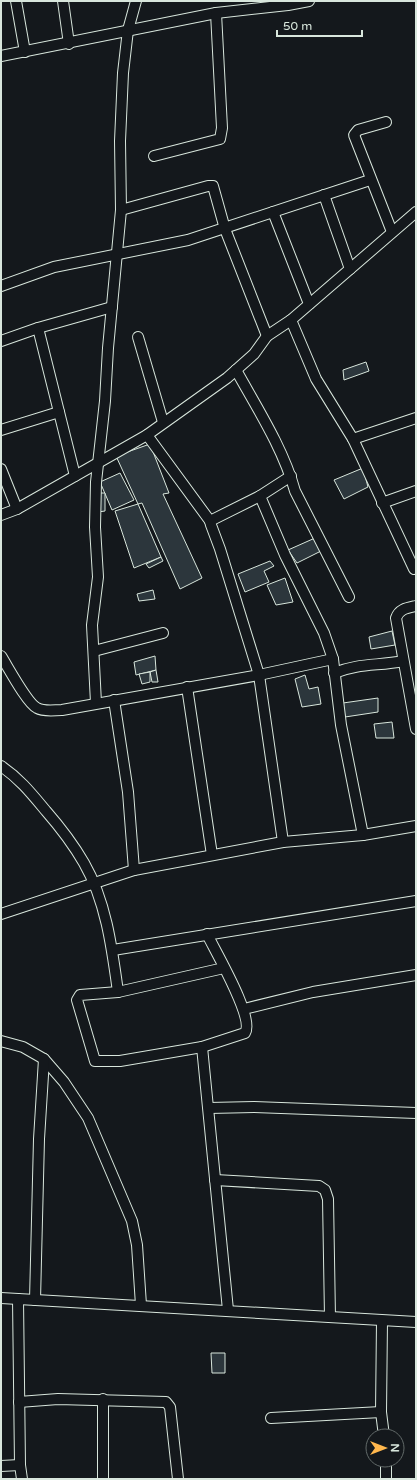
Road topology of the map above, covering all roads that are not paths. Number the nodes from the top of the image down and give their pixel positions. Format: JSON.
{"nodes":[{"id":1,"x":16,"y":1,"type":"edge"},
{"id":2,"x":63,"y":1,"type":"edge"},
{"id":3,"x":136,"y":1,"type":"edge"},
{"id":4,"x":309,"y":1,"type":"edge"},
{"id":5,"x":216,"y":13,"type":"junction"},
{"id":6,"x":128,"y":30,"type":"junction"},
{"id":7,"x":69,"y":44,"type":"junction"},
{"id":8,"x":25,"y":52,"type":"junction"},
{"id":9,"x":1,"y":56,"type":"edge"},
{"id":10,"x":386,"y":122,"type":"dead end"},
{"id":11,"x":154,"y":156,"type":"dead end"},
{"id":12,"x":370,"y":180,"type":"junction"},
{"id":13,"x":324,"y":196,"type":"junction"},
{"id":14,"x":121,"y":210,"type":"junction"},
{"id":15,"x":274,"y":212,"type":"junction"},
{"id":16,"x":416,"y":212,"type":"edge"},
{"id":17,"x":225,"y":229,"type":"junction"},
{"id":18,"x":392,"y":232,"type":"junction"},
{"id":19,"x":118,"y":253,"type":"junction"},
{"id":20,"x":350,"y":269,"type":"junction"},
{"id":21,"x":1,"y":286,"type":"edge"},
{"id":22,"x":309,"y":304,"type":"junction"},
{"id":23,"x":112,"y":307,"type":"junction"},
{"id":24,"x":291,"y":320,"type":"junction"},
{"id":25,"x":38,"y":328,"type":"junction"},
{"id":26,"x":267,"y":336,"type":"junction"},
{"id":27,"x":138,"y":337,"type":"dead end"},
{"id":28,"x":1,"y":341,"type":"edge"},
{"id":29,"x":236,"y":370,"type":"junction"},
{"id":30,"x":59,"y":412,"type":"junction"},
{"id":31,"x":416,"y":418,"type":"edge"},
{"id":32,"x":163,"y":422,"type":"junction"},
{"id":33,"x":1,"y":430,"type":"edge"},
{"id":34,"x":147,"y":435,"type":"junction"},
{"id":35,"x":353,"y":439,"type":"junction"},
{"id":36,"x":98,"y":464,"type":"junction"},
{"id":37,"x":1,"y":469,"type":"edge"},
{"id":38,"x":75,"y":476,"type":"junction"},
{"id":39,"x":291,"y":476,"type":"junction"},
{"id":40,"x":416,"y":491,"type":"edge"},
{"id":41,"x":260,"y":496,"type":"junction"},
{"id":42,"x":382,"y":504,"type":"junction"},
{"id":43,"x":17,"y":508,"type":"junction"},
{"id":44,"x":1,"y":515,"type":"edge"},
{"id":45,"x":210,"y":521,"type":"junction"},
{"id":46,"x":414,"y":569,"type":"dead end"},
{"id":47,"x":349,"y":597,"type":"dead end"},
{"id":48,"x":416,"y":606,"type":"edge"},
{"id":49,"x":163,"y":633,"type":"dead end"},
{"id":50,"x":94,"y":651,"type":"junction"},
{"id":51,"x":1,"y":656,"type":"edge"},
{"id":52,"x":333,"y":659,"type":"junction"},
{"id":53,"x":403,"y":661,"type":"junction"},
{"id":54,"x":334,"y":673,"type":"junction"},
{"id":55,"x":259,"y":675,"type":"junction"},
{"id":56,"x":411,"y":676,"type":"edge"},
{"id":57,"x":187,"y":687,"type":"junction"},
{"id":58,"x":114,"y":700,"type":"junction"},
{"id":59,"x":96,"y":703,"type":"junction"},
{"id":60,"x":416,"y":728,"type":"edge"},
{"id":61,"x":1,"y":766,"type":"edge"},
{"id":62,"x":416,"y":826,"type":"edge"},
{"id":63,"x":363,"y":835,"type":"junction"},
{"id":64,"x":283,"y":842,"type":"junction"},
{"id":65,"x":212,"y":855,"type":"junction"},
{"id":66,"x":134,"y":870,"type":"junction"},
{"id":67,"x":94,"y":884,"type":"junction"},
{"id":68,"x":416,"y":901,"type":"edge"},
{"id":69,"x":1,"y":914,"type":"edge"},
{"id":70,"x":207,"y":934,"type":"junction"},
{"id":71,"x":113,"y":950,"type":"junction"},
{"id":72,"x":224,"y":968,"type":"junction"},
{"id":73,"x":416,"y":975,"type":"edge"},
{"id":74,"x":118,"y":992,"type":"junction"},
{"id":75,"x":244,"y":1009,"type":"junction"},
{"id":76,"x":1,"y":1041,"type":"edge"},
{"id":77,"x":202,"y":1047,"type":"junction"},
{"id":78,"x":44,"y":1059,"type":"junction"},
{"id":79,"x":209,"y":1108,"type":"junction"},
{"id":80,"x":416,"y":1113,"type":"edge"},
{"id":81,"x":215,"y":1180,"type":"junction"},
{"id":82,"x":1,"y":1298,"type":"edge"},
{"id":83,"x":18,"y":1299,"type":"junction"},
{"id":84,"x":35,"y":1300,"type":"junction"},
{"id":85,"x":141,"y":1305,"type":"junction"},
{"id":86,"x":228,"y":1310,"type":"junction"},
{"id":87,"x":330,"y":1317,"type":"junction"},
{"id":88,"x":382,"y":1321,"type":"junction"},
{"id":89,"x":416,"y":1322,"type":"edge"},
{"id":90,"x":103,"y":1399,"type":"junction"},
{"id":91,"x":19,"y":1402,"type":"junction"},
{"id":92,"x":381,"y":1412,"type":"junction"},
{"id":93,"x":271,"y":1418,"type":"dead end"},
{"id":94,"x":383,"y":1428,"type":"edge"},
{"id":95,"x":20,"y":1465,"type":"junction"},
{"id":96,"x":1,"y":1466,"type":"edge"},
{"id":97,"x":386,"y":1468,"type":"edge"},
{"id":98,"x":22,"y":1479,"type":"edge"},
{"id":99,"x":103,"y":1479,"type":"edge"},
{"id":100,"x":178,"y":1479,"type":"edge"},
{"id":101,"x":386,"y":1479,"type":"edge"}],
"edges":[{"from":1,"to":8,"type":"street"},
{"from":2,"to":7,"type":"street"},
{"from":3,"to":6,"type":"street"},
{"from":4,"to":5,"type":"street"},
{"from":5,"to":6,"type":"street"},
{"from":5,"to":11,"type":"street"},
{"from":6,"to":7,"type":"street"},
{"from":6,"to":14,"type":"street"},
{"from":7,"to":8,"type":"street"},
{"from":8,"to":9,"type":"street"},
{"from":10,"to":12,"type":"street"},
{"from":12,"to":13,"type":"street"},
{"from":12,"to":18,"type":"street"},
{"from":13,"to":15,"type":"street"},
{"from":13,"to":20,"type":"street"},
{"from":14,"to":17,"type":"street"},
{"from":14,"to":19,"type":"street"},
{"from":15,"to":17,"type":"street"},
{"from":15,"to":22,"type":"street"},
{"from":16,"to":18,"type":"street"},
{"from":17,"to":19,"type":"street"},
{"from":17,"to":26,"type":"street"},
{"from":18,"to":20,"type":"street"},
{"from":19,"to":21,"type":"street"},
{"from":19,"to":23,"type":"street"},
{"from":20,"to":22,"type":"street"},
{"from":22,"to":24,"type":"street"},
{"from":23,"to":25,"type":"street"},
{"from":23,"to":36,"type":"street"},
{"from":24,"to":26,"type":"street"},
{"from":24,"to":35,"type":"street"},
{"from":25,"to":28,"type":"street"},
{"from":25,"to":30,"type":"street"},
{"from":26,"to":29,"type":"street"},
{"from":27,"to":32,"type":"street"},
{"from":29,"to":32,"type":"street"},
{"from":29,"to":39,"type":"street"},
{"from":30,"to":33,"type":"street"},
{"from":30,"to":38,"type":"street"},
{"from":31,"to":35,"type":"street"},
{"from":32,"to":34,"type":"street"},
{"from":34,"to":36,"type":"street"},
{"from":34,"to":45,"type":"street"},
{"from":35,"to":42,"type":"street"},
{"from":36,"to":38,"type":"street"},
{"from":36,"to":50,"type":"street"},
{"from":37,"to":43,"type":"street"},
{"from":38,"to":43,"type":"street"},
{"from":39,"to":41,"type":"street"},
{"from":39,"to":47,"type":"street"},
{"from":40,"to":42,"type":"street"},
{"from":41,"to":45,"type":"street"},
{"from":41,"to":52,"type":"street"},
{"from":42,"to":46,"type":"street"},
{"from":43,"to":44,"type":"street"},
{"from":45,"to":55,"type":"street"},
{"from":48,"to":53,"type":"street"},
{"from":49,"to":50,"type":"street"},
{"from":50,"to":59,"type":"street"},
{"from":51,"to":59,"type":"street"},
{"from":52,"to":54,"type":"street"},
{"from":52,"to":55,"type":"street"},
{"from":53,"to":54,"type":"street"},
{"from":53,"to":56,"type":"street"},
{"from":54,"to":63,"type":"street"},
{"from":55,"to":57,"type":"street"},
{"from":55,"to":64,"type":"street"},
{"from":56,"to":60,"type":"street"},
{"from":57,"to":58,"type":"street"},
{"from":57,"to":65,"type":"street"},
{"from":58,"to":59,"type":"street"},
{"from":58,"to":66,"type":"street"},
{"from":61,"to":67,"type":"street"},
{"from":62,"to":63,"type":"street"},
{"from":63,"to":64,"type":"street"},
{"from":64,"to":65,"type":"street"},
{"from":65,"to":66,"type":"street"},
{"from":66,"to":67,"type":"street"},
{"from":67,"to":69,"type":"street"},
{"from":67,"to":71,"type":"street"},
{"from":68,"to":70,"type":"street"},
{"from":70,"to":71,"type":"street"},
{"from":70,"to":72,"type":"street"},
{"from":71,"to":74,"type":"street"},
{"from":72,"to":74,"type":"street"},
{"from":72,"to":75,"type":"street"},
{"from":73,"to":75,"type":"street"},
{"from":74,"to":77,"type":"street"},
{"from":75,"to":77,"type":"street"},
{"from":76,"to":78,"type":"street"},
{"from":77,"to":79,"type":"street"},
{"from":78,"to":84,"type":"street"},
{"from":78,"to":85,"type":"street"},
{"from":79,"to":80,"type":"street"},
{"from":79,"to":81,"type":"street"},
{"from":81,"to":86,"type":"street"},
{"from":81,"to":87,"type":"street"},
{"from":82,"to":83,"type":"street"},
{"from":83,"to":84,"type":"street"},
{"from":83,"to":91,"type":"street"},
{"from":84,"to":85,"type":"street"},
{"from":85,"to":86,"type":"street"},
{"from":86,"to":87,"type":"street"},
{"from":87,"to":88,"type":"street"},
{"from":88,"to":89,"type":"street"},
{"from":88,"to":92,"type":"street"},
{"from":90,"to":91,"type":"street"},
{"from":90,"to":99,"type":"street"},
{"from":90,"to":100,"type":"street"},
{"from":91,"to":95,"type":"street"},
{"from":92,"to":93,"type":"street"},
{"from":92,"to":94,"type":"street"},
{"from":95,"to":96,"type":"street"},
{"from":95,"to":98,"type":"street"},
{"from":97,"to":101,"type":"street"}]}
